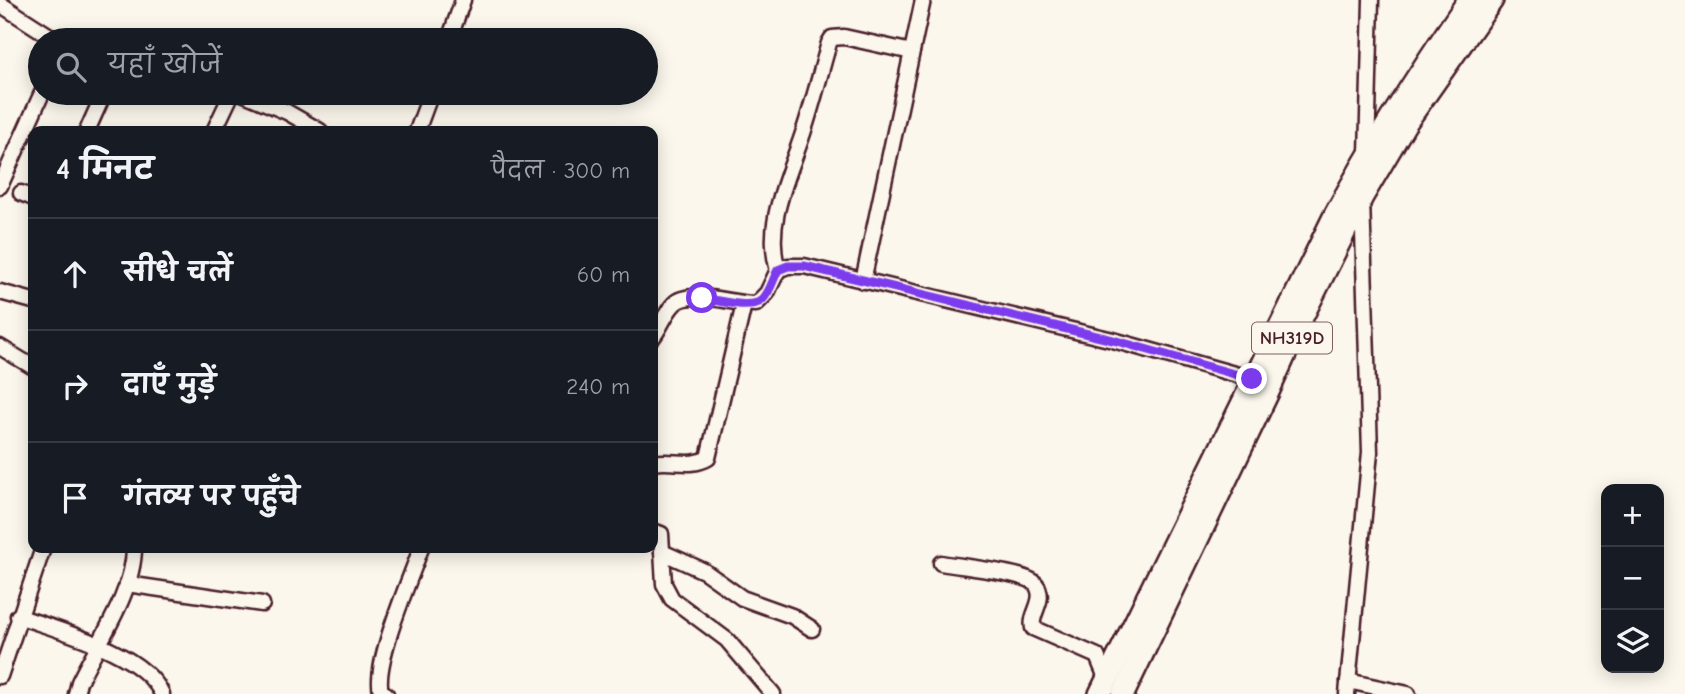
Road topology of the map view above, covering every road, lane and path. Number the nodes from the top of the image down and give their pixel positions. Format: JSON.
{"nodes":[{"id":1,"x":463,"y":0,"type":"edge"},
{"id":2,"x":923,"y":0,"type":"edge"},
{"id":3,"x":1371,"y":0,"type":"edge"},
{"id":4,"x":1469,"y":0,"type":"edge"},
{"id":5,"x":1492,"y":0,"type":"edge"},
{"id":6,"x":0,"y":4,"type":"edge"},
{"id":7,"x":37,"y":28,"type":"edge"},
{"id":8,"x":453,"y":28,"type":"edge"},
{"id":9,"x":912,"y":52,"type":"junction"},
{"id":10,"x":37,"y":105,"type":"edge"},
{"id":11,"x":99,"y":105,"type":"edge"},
{"id":12,"x":226,"y":105,"type":"edge"},
{"id":13,"x":270,"y":105,"type":"edge"},
{"id":14,"x":427,"y":105,"type":"edge"},
{"id":15,"x":89,"y":126,"type":"edge"},
{"id":16,"x":216,"y":126,"type":"edge"},
{"id":17,"x":311,"y":126,"type":"edge"},
{"id":18,"x":419,"y":126,"type":"edge"},
{"id":19,"x":1367,"y":154,"type":"junction"},
{"id":20,"x":0,"y":186,"type":"edge"},
{"id":21,"x":1362,"y":197,"type":"junction"},
{"id":22,"x":778,"y":270,"type":"junction"},
{"id":23,"x":863,"y":281,"type":"junction"},
{"id":24,"x":0,"y":292,"type":"edge"},
{"id":25,"x":28,"y":300,"type":"edge"},
{"id":26,"x":744,"y":304,"type":"junction"},
{"id":27,"x":658,"y":329,"type":"edge"},
{"id":28,"x":0,"y":347,"type":"edge"},
{"id":29,"x":28,"y":364,"type":"edge"},
{"id":30,"x":1252,"y":379,"type":"junction"},
{"id":31,"x":658,"y":462,"type":"edge"},
{"id":32,"x":658,"y":533,"type":"edge"},
{"id":33,"x":662,"y":552,"type":"junction"},
{"id":34,"x":41,"y":553,"type":"edge"},
{"id":35,"x":134,"y":553,"type":"edge"},
{"id":36,"x":419,"y":553,"type":"edge"},
{"id":37,"x":941,"y":563,"type":"dead end"},
{"id":38,"x":127,"y":584,"type":"junction"},
{"id":39,"x":262,"y":604,"type":"dead end"},
{"id":40,"x":19,"y":616,"type":"junction"},
{"id":41,"x":813,"y":629,"type":"dead end"},
{"id":42,"x":98,"y":646,"type":"junction"},
{"id":43,"x":0,"y":676,"type":"edge"},
{"id":44,"x":1103,"y":687,"type":"edge"},
{"id":45,"x":1347,"y":687,"type":"edge"},
{"id":46,"x":76,"y":694,"type":"edge"},
{"id":47,"x":162,"y":694,"type":"edge"},
{"id":48,"x":386,"y":694,"type":"edge"},
{"id":49,"x":774,"y":694,"type":"edge"},
{"id":50,"x":1123,"y":694,"type":"edge"},
{"id":51,"x":1408,"y":694,"type":"edge"}],
"edges":[{"from":1,"to":8,"type":"street"},
{"from":2,"to":9,"type":"street"},
{"from":3,"to":19,"type":"street"},
{"from":4,"to":19,"type":"highway","number":"NH319D"},
{"from":5,"to":21,"type":"highway","number":"NH319D"},
{"from":6,"to":7,"type":"street"},
{"from":9,"to":22,"type":"street"},
{"from":9,"to":23,"type":"street"},
{"from":10,"to":20,"type":"street"},
{"from":11,"to":15,"type":"street"},
{"from":12,"to":16,"type":"street"},
{"from":13,"to":17,"type":"street"},
{"from":14,"to":18,"type":"street"},
{"from":19,"to":21,"type":"street"},
{"from":19,"to":30,"type":"highway","number":"NH319D"},
{"from":21,"to":45,"type":"street"},
{"from":21,"to":50,"type":"highway","number":"NH319D"},
{"from":22,"to":23,"type":"street"},
{"from":22,"to":26,"type":"street"},
{"from":23,"to":30,"type":"street"},
{"from":24,"to":25,"type":"street"},
{"from":26,"to":27,"type":"street"},
{"from":26,"to":31,"type":"street"},
{"from":28,"to":29,"type":"street"},
{"from":30,"to":44,"type":"highway","number":"NH319D"},
{"from":32,"to":33,"type":"street"},
{"from":33,"to":41,"type":"street"},
{"from":33,"to":49,"type":"street"},
{"from":34,"to":40,"type":"street"},
{"from":35,"to":38,"type":"street"},
{"from":36,"to":48,"type":"street"},
{"from":37,"to":44,"type":"street"},
{"from":38,"to":39,"type":"street"},
{"from":38,"to":42,"type":"street"},
{"from":40,"to":42,"type":"street"},
{"from":40,"to":43,"type":"street"},
{"from":42,"to":46,"type":"street"},
{"from":42,"to":47,"type":"street"},
{"from":45,"to":51,"type":"street"}]}
